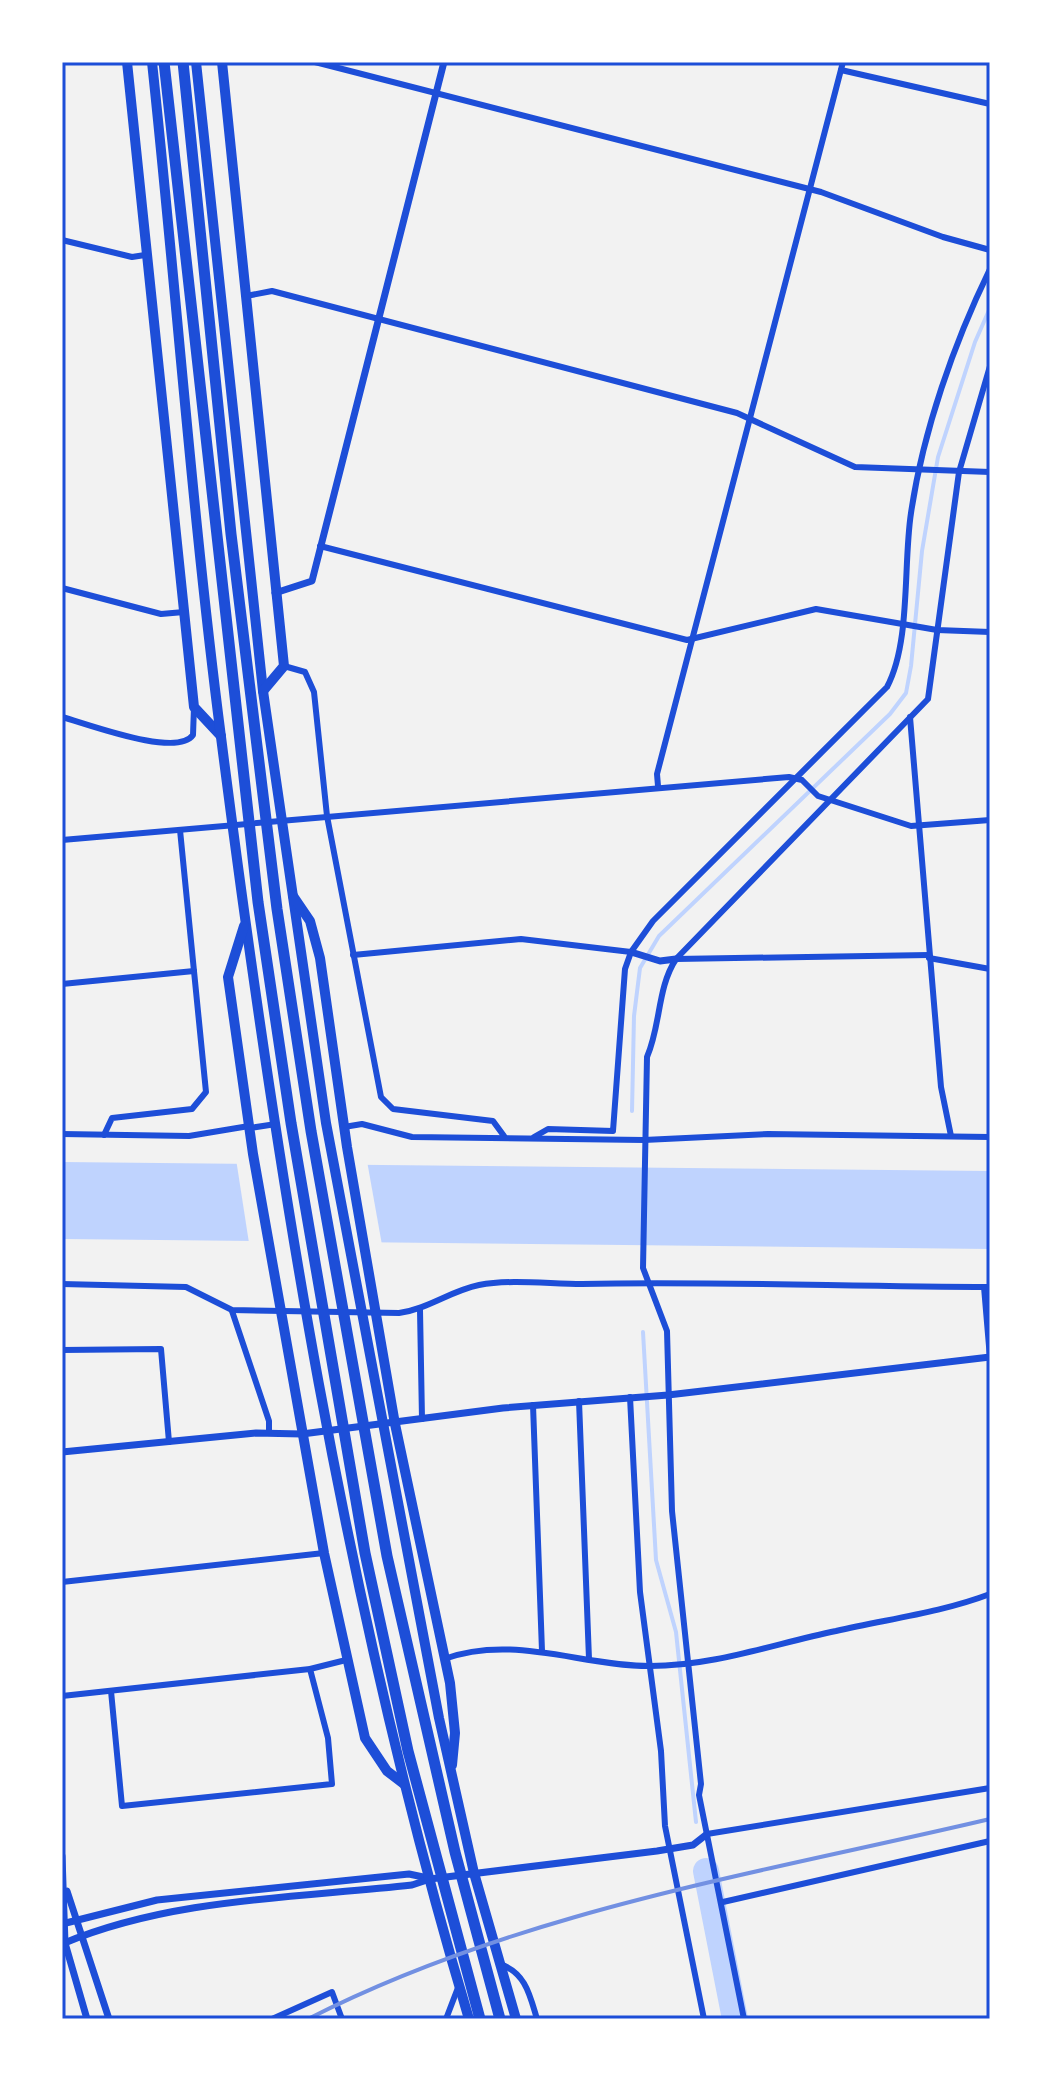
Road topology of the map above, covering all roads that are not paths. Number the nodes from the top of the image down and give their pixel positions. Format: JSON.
{"nodes":[{"id":1,"x":127,"y":62,"type":"edge"},
{"id":2,"x":152,"y":62,"type":"edge"},
{"id":3,"x":164,"y":62,"type":"edge"},
{"id":4,"x":183,"y":62,"type":"edge"},
{"id":5,"x":196,"y":62,"type":"edge"},
{"id":6,"x":222,"y":62,"type":"edge"},
{"id":7,"x":315,"y":62,"type":"edge"},
{"id":8,"x":444,"y":62,"type":"edge"},
{"id":9,"x":842,"y":66,"type":"edge"},
{"id":10,"x":436,"y":94,"type":"junction"},
{"id":11,"x":990,"y":104,"type":"edge"},
{"id":12,"x":810,"y":190,"type":"junction"},
{"id":13,"x":62,"y":240,"type":"edge"},
{"id":14,"x":990,"y":250,"type":"edge"},
{"id":15,"x":145,"y":255,"type":"junction"},
{"id":16,"x":990,"y":269,"type":"edge"},
{"id":17,"x":245,"y":296,"type":"junction"},
{"id":18,"x":378,"y":320,"type":"junction"},
{"id":19,"x":990,"y":366,"type":"edge"},
{"id":20,"x":751,"y":417,"type":"junction"},
{"id":21,"x":919,"y":470,"type":"junction"},
{"id":22,"x":959,"y":472,"type":"junction"},
{"id":23,"x":990,"y":472,"type":"edge"},
{"id":24,"x":320,"y":546,"type":"junction"},
{"id":25,"x":62,"y":588,"type":"edge"},
{"id":26,"x":275,"y":593,"type":"junction"},
{"id":27,"x":184,"y":612,"type":"junction"},
{"id":28,"x":901,"y":624,"type":"junction"},
{"id":29,"x":937,"y":630,"type":"junction"},
{"id":30,"x":990,"y":632,"type":"edge"},
{"id":31,"x":693,"y":640,"type":"junction"},
{"id":32,"x":284,"y":666,"type":"junction"},
{"id":33,"x":263,"y":691,"type":"junction"},
{"id":34,"x":194,"y":707,"type":"junction"},
{"id":35,"x":62,"y":717,"type":"edge"},
{"id":36,"x":910,"y":717,"type":"junction"},
{"id":37,"x":221,"y":736,"type":"junction"},
{"id":38,"x":799,"y":779,"type":"junction"},
{"id":39,"x":658,"y":786,"type":"junction"},
{"id":40,"x":830,"y":800,"type":"junction"},
{"id":41,"x":327,"y":816,"type":"junction"},
{"id":42,"x":281,"y":819,"type":"junction"},
{"id":43,"x":990,"y":820,"type":"edge"},
{"id":44,"x":233,"y":824,"type":"junction"},
{"id":45,"x":920,"y":825,"type":"junction"},
{"id":46,"x":180,"y":830,"type":"junction"},
{"id":47,"x":62,"y":840,"type":"edge"},
{"id":48,"x":290,"y":891,"type":"junction"},
{"id":49,"x":245,"y":920,"type":"junction"},
{"id":50,"x":631,"y":952,"type":"junction"},
{"id":51,"x":353,"y":955,"type":"junction"},
{"id":52,"x":929,"y":957,"type":"junction"},
{"id":53,"x":676,"y":959,"type":"junction"},
{"id":54,"x":990,"y":969,"type":"edge"},
{"id":55,"x":194,"y":971,"type":"junction"},
{"id":56,"x":62,"y":984,"type":"edge"},
{"id":57,"x":326,"y":1123,"type":"junction"},
{"id":58,"x":276,"y":1124,"type":"junction"},
{"id":59,"x":343,"y":1124,"type":"junction"},
{"id":60,"x":250,"y":1127,"type":"junction"},
{"id":61,"x":62,"y":1134,"type":"edge"},
{"id":62,"x":104,"y":1135,"type":"junction"},
{"id":63,"x":504,"y":1136,"type":"junction"},
{"id":64,"x":951,"y":1136,"type":"junction"},
{"id":65,"x":534,"y":1137,"type":"junction"},
{"id":66,"x":990,"y":1137,"type":"edge"},
{"id":67,"x":644,"y":1140,"type":"junction"},
{"id":68,"x":646,"y":1281,"type":"junction"},
{"id":69,"x":62,"y":1284,"type":"edge"},
{"id":70,"x":987,"y":1287,"type":"edge"},
{"id":71,"x":232,"y":1310,"type":"junction"},
{"id":72,"x":420,"y":1310,"type":"junction"},
{"id":73,"x":62,"y":1350,"type":"edge"},
{"id":74,"x":990,"y":1357,"type":"edge"},
{"id":75,"x":666,"y":1395,"type":"junction"},
{"id":76,"x":633,"y":1397,"type":"junction"},
{"id":77,"x":579,"y":1401,"type":"junction"},
{"id":78,"x":533,"y":1405,"type":"junction"},
{"id":79,"x":422,"y":1419,"type":"junction"},
{"id":80,"x":395,"y":1424,"type":"junction"},
{"id":81,"x":269,"y":1433,"type":"junction"},
{"id":82,"x":302,"y":1434,"type":"junction"},
{"id":83,"x":169,"y":1442,"type":"junction"},
{"id":84,"x":62,"y":1452,"type":"edge"},
{"id":85,"x":324,"y":1553,"type":"junction"},
{"id":86,"x":62,"y":1582,"type":"edge"},
{"id":87,"x":990,"y":1594,"type":"edge"},
{"id":88,"x":542,"y":1651,"type":"junction"},
{"id":89,"x":444,"y":1659,"type":"junction"},
{"id":90,"x":589,"y":1659,"type":"junction"},
{"id":91,"x":346,"y":1660,"type":"junction"},
{"id":92,"x":688,"y":1664,"type":"junction"},
{"id":93,"x":649,"y":1666,"type":"junction"},
{"id":94,"x":310,"y":1669,"type":"junction"},
{"id":95,"x":111,"y":1691,"type":"junction"},
{"id":96,"x":62,"y":1696,"type":"edge"},
{"id":97,"x":451,"y":1767,"type":"junction"},
{"id":98,"x":404,"y":1784,"type":"junction"},
{"id":99,"x":990,"y":1788,"type":"edge"},
{"id":100,"x":707,"y":1834,"type":"junction"},
{"id":101,"x":990,"y":1841,"type":"edge"},
{"id":102,"x":672,"y":1849,"type":"junction"},
{"id":103,"x":62,"y":1856,"type":"edge"},
{"id":104,"x":474,"y":1873,"type":"junction"},
{"id":105,"x":430,"y":1879,"type":"junction"},
{"id":106,"x":66,"y":1889,"type":"junction"},
{"id":107,"x":723,"y":1902,"type":"junction"},
{"id":108,"x":78,"y":1918,"type":"junction"},
{"id":109,"x":62,"y":1924,"type":"edge"},
{"id":110,"x":82,"y":1935,"type":"junction"},
{"id":111,"x":63,"y":1944,"type":"edge"},
{"id":112,"x":500,"y":1964,"type":"junction"},
{"id":113,"x":459,"y":1985,"type":"junction"},
{"id":114,"x":87,"y":2019,"type":"edge"},
{"id":115,"x":109,"y":2019,"type":"edge"},
{"id":116,"x":272,"y":2019,"type":"edge"},
{"id":117,"x":342,"y":2019,"type":"edge"},
{"id":118,"x":446,"y":2019,"type":"edge"},
{"id":119,"x":469,"y":2019,"type":"edge"},
{"id":120,"x":480,"y":2019,"type":"edge"},
{"id":121,"x":500,"y":2019,"type":"edge"},
{"id":122,"x":516,"y":2019,"type":"edge"},
{"id":123,"x":537,"y":2019,"type":"edge"},
{"id":124,"x":704,"y":2019,"type":"edge"},
{"id":125,"x":744,"y":2019,"type":"edge"}],
"edges":[{"from":1,"to":15,"type":"highway"},
{"from":2,"to":37,"type":"highway"},
{"from":3,"to":120,"type":"highway"},
{"from":4,"to":121,"type":"highway"},
{"from":5,"to":33,"type":"highway"},
{"from":6,"to":17,"type":"highway"},
{"from":7,"to":10,"type":"street"},
{"from":8,"to":10,"type":"street"},
{"from":9,"to":11,"type":"street"},
{"from":9,"to":12,"type":"street"},
{"from":10,"to":12,"type":"street"},
{"from":10,"to":18,"type":"street"},
{"from":12,"to":14,"type":"street"},
{"from":12,"to":20,"type":"street"},
{"from":13,"to":15,"type":"street"},
{"from":15,"to":27,"type":"highway"},
{"from":16,"to":21,"type":"street"},
{"from":17,"to":18,"type":"street"},
{"from":17,"to":26,"type":"highway"},
{"from":18,"to":20,"type":"street"},
{"from":18,"to":24,"type":"street"},
{"from":19,"to":22,"type":"street"},
{"from":20,"to":21,"type":"street"},
{"from":20,"to":31,"type":"street"},
{"from":21,"to":22,"type":"street"},
{"from":21,"to":28,"type":"street"},
{"from":22,"to":23,"type":"street"},
{"from":22,"to":29,"type":"street"},
{"from":24,"to":26,"type":"street"},
{"from":24,"to":31,"type":"street"},
{"from":25,"to":27,"type":"street"},
{"from":26,"to":32,"type":"highway"},
{"from":27,"to":34,"type":"highway"},
{"from":28,"to":29,"type":"street"},
{"from":28,"to":31,"type":"street"},
{"from":28,"to":38,"type":"street"},
{"from":29,"to":30,"type":"street"},
{"from":29,"to":36,"type":"street"},
{"from":31,"to":39,"type":"street"},
{"from":32,"to":33,"type":"highway"},
{"from":32,"to":41,"type":"street"},
{"from":33,"to":42,"type":"highway"},
{"from":34,"to":35,"type":"street"},
{"from":34,"to":37,"type":"highway"},
{"from":36,"to":40,"type":"street"},
{"from":36,"to":45,"type":"street"},
{"from":37,"to":44,"type":"highway"},
{"from":38,"to":39,"type":"street"},
{"from":38,"to":40,"type":"street"},
{"from":38,"to":50,"type":"street"},
{"from":39,"to":41,"type":"street"},
{"from":40,"to":45,"type":"street"},
{"from":40,"to":53,"type":"street"},
{"from":41,"to":42,"type":"street"},
{"from":41,"to":51,"type":"street"},
{"from":42,"to":44,"type":"street"},
{"from":42,"to":48,"type":"highway"},
{"from":43,"to":45,"type":"street"},
{"from":44,"to":46,"type":"street"},
{"from":44,"to":49,"type":"highway"},
{"from":45,"to":52,"type":"street"},
{"from":46,"to":47,"type":"street"},
{"from":46,"to":55,"type":"street"},
{"from":48,"to":57,"type":"highway"},
{"from":48,"to":59,"type":"highway"},
{"from":49,"to":58,"type":"highway"},
{"from":49,"to":60,"type":"highway"},
{"from":50,"to":51,"type":"street"},
{"from":50,"to":53,"type":"street"},
{"from":50,"to":65,"type":"street"},
{"from":51,"to":63,"type":"street"},
{"from":52,"to":53,"type":"street"},
{"from":52,"to":54,"type":"street"},
{"from":52,"to":64,"type":"street"},
{"from":53,"to":67,"type":"street"},
{"from":55,"to":56,"type":"street"},
{"from":55,"to":62,"type":"street"},
{"from":57,"to":59,"type":"street"},
{"from":57,"to":97,"type":"highway"},
{"from":58,"to":60,"type":"street"},
{"from":58,"to":98,"type":"highway"},
{"from":59,"to":63,"type":"street"},
{"from":59,"to":80,"type":"highway"},
{"from":60,"to":62,"type":"street"},
{"from":60,"to":82,"type":"highway"},
{"from":61,"to":62,"type":"street"},
{"from":63,"to":65,"type":"street"},
{"from":64,"to":66,"type":"street"},
{"from":64,"to":67,"type":"street"},
{"from":65,"to":67,"type":"street"},
{"from":67,"to":68,"type":"street"},
{"from":68,"to":70,"type":"street"},
{"from":68,"to":72,"type":"street"},
{"from":68,"to":75,"type":"street"},
{"from":69,"to":71,"type":"street"},
{"from":70,"to":74,"type":"street"},
{"from":71,"to":72,"type":"street"},
{"from":71,"to":81,"type":"street"},
{"from":72,"to":79,"type":"street"},
{"from":73,"to":83,"type":"street"},
{"from":74,"to":75,"type":"street"},
{"from":75,"to":76,"type":"street"},
{"from":75,"to":92,"type":"street"},
{"from":76,"to":77,"type":"street"},
{"from":76,"to":93,"type":"street"},
{"from":77,"to":78,"type":"street"},
{"from":77,"to":90,"type":"street"},
{"from":78,"to":79,"type":"street"},
{"from":78,"to":88,"type":"street"},
{"from":79,"to":80,"type":"street"},
{"from":80,"to":82,"type":"street"},
{"from":80,"to":89,"type":"highway"},
{"from":81,"to":82,"type":"street"},
{"from":81,"to":83,"type":"street"},
{"from":82,"to":85,"type":"highway"},
{"from":83,"to":84,"type":"street"},
{"from":85,"to":86,"type":"street"},
{"from":85,"to":91,"type":"highway"},
{"from":87,"to":92,"type":"street"},
{"from":88,"to":89,"type":"street"},
{"from":88,"to":90,"type":"street"},
{"from":89,"to":97,"type":"highway"},
{"from":90,"to":93,"type":"street"},
{"from":91,"to":94,"type":"street"},
{"from":91,"to":98,"type":"highway"},
{"from":92,"to":93,"type":"street"},
{"from":92,"to":100,"type":"street"},
{"from":93,"to":102,"type":"street"},
{"from":94,"to":95,"type":"street"},
{"from":94,"to":95,"type":"street"},
{"from":95,"to":96,"type":"street"},
{"from":97,"to":104,"type":"highway"},
{"from":98,"to":105,"type":"highway"},
{"from":99,"to":100,"type":"street"},
{"from":100,"to":102,"type":"street"},
{"from":100,"to":107,"type":"street"},
{"from":101,"to":107,"type":"street"},
{"from":102,"to":104,"type":"street"},
{"from":102,"to":124,"type":"street"},
{"from":103,"to":106,"type":"street"},
{"from":104,"to":105,"type":"street"},
{"from":104,"to":112,"type":"highway"},
{"from":105,"to":108,"type":"street"},
{"from":105,"to":110,"type":"street"},
{"from":105,"to":113,"type":"highway"},
{"from":106,"to":108,"type":"street"},
{"from":106,"to":109,"type":"street"},
{"from":107,"to":125,"type":"street"},
{"from":108,"to":109,"type":"street"},
{"from":108,"to":110,"type":"street"},
{"from":109,"to":111,"type":"street"},
{"from":110,"to":111,"type":"street"},
{"from":110,"to":115,"type":"street"},
{"from":111,"to":114,"type":"street"},
{"from":112,"to":122,"type":"highway"},
{"from":112,"to":123,"type":"street"},
{"from":113,"to":118,"type":"street"},
{"from":113,"to":119,"type":"highway"},
{"from":116,"to":117,"type":"street"}]}
